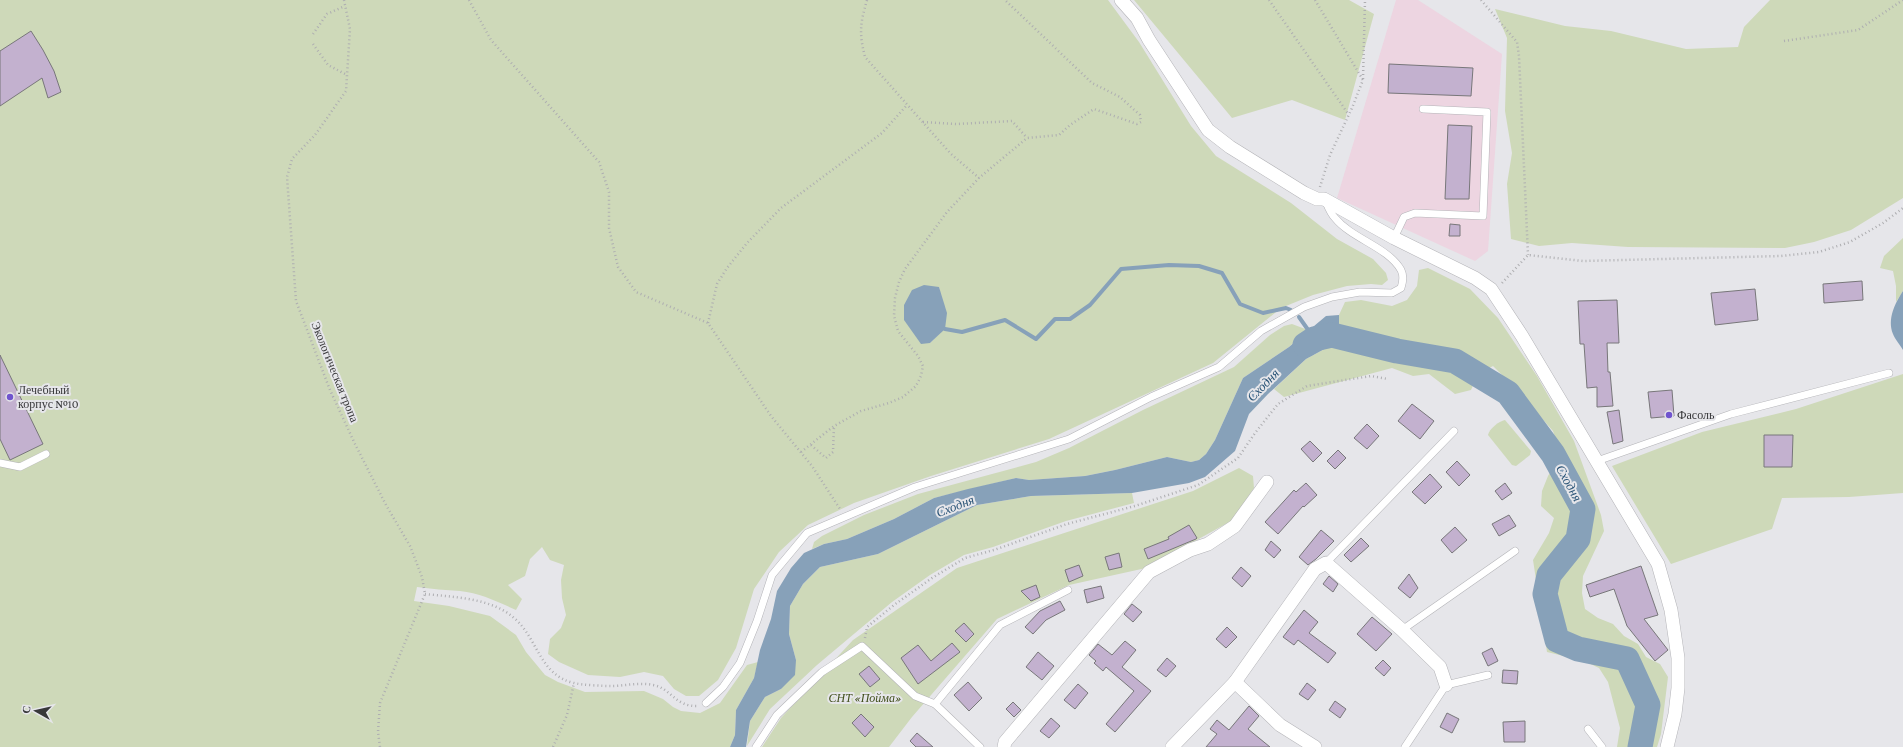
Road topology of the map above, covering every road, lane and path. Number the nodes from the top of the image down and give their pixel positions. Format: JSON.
{"nodes":[{"id":1,"x":344,"y":0,"type":"edge"},
{"id":2,"x":469,"y":0,"type":"edge"},
{"id":3,"x":867,"y":0,"type":"edge"},
{"id":4,"x":1005,"y":0,"type":"edge"},
{"id":5,"x":1121,"y":0,"type":"edge"},
{"id":6,"x":1269,"y":0,"type":"edge"},
{"id":7,"x":1316,"y":0,"type":"edge"},
{"id":8,"x":1365,"y":0,"type":"edge"},
{"id":9,"x":1481,"y":0,"type":"edge"},
{"id":10,"x":1903,"y":0,"type":"edge"},
{"id":11,"x":345,"y":6,"type":"junction"},
{"id":12,"x":313,"y":34,"type":"dead end"},
{"id":13,"x":1784,"y":41,"type":"dead end"},
{"id":14,"x":313,"y":44,"type":"dead end"},
{"id":15,"x":347,"y":75,"type":"junction"},
{"id":16,"x":1363,"y":80,"type":"junction"},
{"id":17,"x":907,"y":105,"type":"junction"},
{"id":18,"x":1423,"y":110,"type":"dead end"},
{"id":19,"x":1349,"y":115,"type":"junction"},
{"id":20,"x":923,"y":122,"type":"junction"},
{"id":21,"x":1027,"y":138,"type":"junction"},
{"id":22,"x":979,"y":178,"type":"junction"},
{"id":23,"x":1320,"y":199,"type":"junction"},
{"id":24,"x":1903,"y":208,"type":"edge"},
{"id":25,"x":1394,"y":238,"type":"junction"},
{"id":26,"x":1528,"y":255,"type":"junction"},
{"id":27,"x":1491,"y":289,"type":"junction"},
{"id":28,"x":708,"y":323,"type":"junction"},
{"id":29,"x":1889,"y":373,"type":"dead end"},
{"id":30,"x":1388,"y":378,"type":"dead end"},
{"id":31,"x":834,"y":426,"type":"junction"},
{"id":32,"x":1454,"y":431,"type":"dead end"},
{"id":33,"x":811,"y":445,"type":"junction"},
{"id":34,"x":801,"y":452,"type":"junction"},
{"id":35,"x":46,"y":454,"type":"dead end"},
{"id":36,"x":1597,"y":461,"type":"junction"},
{"id":37,"x":0,"y":463,"type":"edge"},
{"id":38,"x":1267,"y":482,"type":"dead end"},
{"id":39,"x":845,"y":516,"type":"junction"},
{"id":40,"x":1515,"y":551,"type":"dead end"},
{"id":41,"x":1326,"y":563,"type":"junction"},
{"id":42,"x":1068,"y":590,"type":"dead end"},
{"id":43,"x":425,"y":594,"type":"junction"},
{"id":44,"x":1402,"y":630,"type":"junction"},
{"id":45,"x":862,"y":646,"type":"junction"},
{"id":46,"x":1488,"y":675,"type":"dead end"},
{"id":47,"x":1235,"y":682,"type":"junction"},
{"id":48,"x":574,"y":683,"type":"junction"},
{"id":49,"x":1446,"y":685,"type":"junction"},
{"id":50,"x":706,"y":704,"type":"joint"},
{"id":51,"x":935,"y":704,"type":"junction"},
{"id":52,"x":1588,"y":729,"type":"dead end"},
{"id":53,"x":380,"y":747,"type":"edge"},
{"id":54,"x":553,"y":747,"type":"edge"},
{"id":55,"x":756,"y":747,"type":"edge"},
{"id":56,"x":980,"y":747,"type":"edge"},
{"id":57,"x":1004,"y":747,"type":"edge"},
{"id":58,"x":1172,"y":747,"type":"edge"},
{"id":59,"x":1314,"y":747,"type":"edge"},
{"id":60,"x":1406,"y":747,"type":"edge"},
{"id":61,"x":1602,"y":747,"type":"edge"},
{"id":62,"x":1666,"y":747,"type":"edge"}],
"edges":[{"from":1,"to":11,"type":"path","name":"Экологическая тропа"},
{"from":2,"to":28,"type":"path"},
{"from":3,"to":17,"type":"path"},
{"from":4,"to":21,"type":"path"},
{"from":5,"to":23,"type":"street"},
{"from":6,"to":19,"type":"path"},
{"from":7,"to":16,"type":"path"},
{"from":8,"to":16,"type":"path"},
{"from":9,"to":26,"type":"path"},
{"from":10,"to":13,"type":"path"},
{"from":11,"to":12,"type":"path"},
{"from":11,"to":15,"type":"path","name":"Экологическая тропа"},
{"from":14,"to":15,"type":"path"},
{"from":15,"to":43,"type":"path","name":"Экологическая тропа"},
{"from":16,"to":19,"type":"path"},
{"from":17,"to":20,"type":"path"},
{"from":17,"to":28,"type":"path"},
{"from":18,"to":25,"type":"lane"},
{"from":19,"to":23,"type":"path"},
{"from":20,"to":21,"type":"path"},
{"from":20,"to":22,"type":"path"},
{"from":21,"to":22,"type":"path"},
{"from":22,"to":31,"type":"path"},
{"from":23,"to":25,"type":"street"},
{"from":23,"to":39,"type":"lane"},
{"from":24,"to":26,"type":"path"},
{"from":25,"to":27,"type":"street"},
{"from":26,"to":27,"type":"path"},
{"from":27,"to":36,"type":"street"},
{"from":28,"to":34,"type":"path"},
{"from":29,"to":36,"type":"lane"},
{"from":30,"to":45,"type":"path"},
{"from":31,"to":33,"type":"path"},
{"from":31,"to":33,"type":"path"},
{"from":32,"to":41,"type":"lane"},
{"from":33,"to":34,"type":"path"},
{"from":34,"to":39,"type":"path"},
{"from":35,"to":37,"type":"lane"},
{"from":36,"to":62,"type":"street"},
{"from":38,"to":57,"type":"street"},
{"from":39,"to":50,"type":"lane"},
{"from":40,"to":44,"type":"lane"},
{"from":41,"to":44,"type":"street"},
{"from":41,"to":47,"type":"street"},
{"from":42,"to":51,"type":"lane"},
{"from":43,"to":48,"type":"path"},
{"from":43,"to":53,"type":"path"},
{"from":44,"to":49,"type":"street"},
{"from":45,"to":51,"type":"lane"},
{"from":45,"to":55,"type":"lane"},
{"from":46,"to":49,"type":"lane"},
{"from":47,"to":58,"type":"street"},
{"from":47,"to":59,"type":"street"},
{"from":48,"to":50,"type":"path"},
{"from":48,"to":54,"type":"path"},
{"from":49,"to":60,"type":"lane"},
{"from":51,"to":56,"type":"lane"},
{"from":52,"to":61,"type":"lane"}]}
